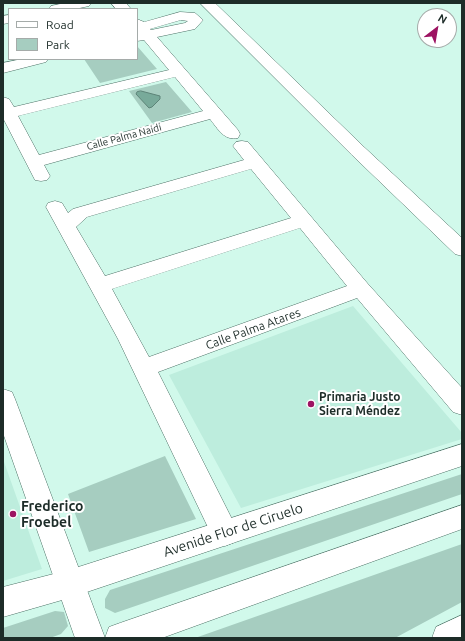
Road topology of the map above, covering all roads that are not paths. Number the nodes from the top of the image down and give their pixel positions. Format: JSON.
{"nodes":[{"id":1,"x":84,"y":3,"type":"edge"},
{"id":2,"x":209,"y":6,"type":"edge"},
{"id":3,"x":61,"y":8,"type":"edge"},
{"id":4,"x":142,"y":32,"type":"edge"},
{"id":5,"x":37,"y":60,"type":"edge"},
{"id":6,"x":3,"y":68,"type":"edge"},
{"id":7,"x":178,"y":72,"type":"junction"},
{"id":8,"x":6,"y":108,"type":"edge"},
{"id":9,"x":214,"y":113,"type":"junction"},
{"id":10,"x":243,"y":148,"type":"junction"},
{"id":11,"x":305,"y":220,"type":"junction"},
{"id":12,"x":462,"y":249,"type":"edge"},
{"id":13,"x":100,"y":284,"type":"junction"},
{"id":14,"x":361,"y":289,"type":"junction"},
{"id":15,"x":144,"y":368,"type":"junction"},
{"id":16,"x":462,"y":405,"type":"edge"},
{"id":17,"x":5,"y":413,"type":"edge"},
{"id":18,"x":462,"y":455,"type":"edge"},
{"id":19,"x":462,"y":516,"type":"edge"},
{"id":20,"x":225,"y":533,"type":"junction"},
{"id":21,"x":69,"y":584,"type":"junction"},
{"id":22,"x":3,"y":602,"type":"edge"},
{"id":23,"x":462,"y":630,"type":"edge"},
{"id":24,"x":90,"y":638,"type":"edge"},
{"id":25,"x":120,"y":638,"type":"edge"},
{"id":26,"x":447,"y":638,"type":"edge"}],
"edges":[{"from":1,"to":3,"type":"street"},
{"from":2,"to":4,"type":"street"},
{"from":2,"to":12,"type":"street"},
{"from":4,"to":7,"type":"street"},
{"from":5,"to":6,"type":"street"},
{"from":7,"to":8,"type":"street","name":"Calle Palma Naidi"},
{"from":7,"to":9,"type":"street"},
{"from":8,"to":9,"type":"street","name":"Calle Palma Naidi"},
{"from":9,"to":10,"type":"street"},
{"from":10,"to":11,"type":"street"},
{"from":10,"to":13,"type":"street"},
{"from":11,"to":13,"type":"street"},
{"from":11,"to":14,"type":"street"},
{"from":13,"to":15,"type":"street"},
{"from":14,"to":15,"type":"street","name":"Calle Palma Atares"},
{"from":14,"to":16,"type":"street"},
{"from":15,"to":20,"type":"street"},
{"from":17,"to":21,"type":"street"},
{"from":18,"to":20,"type":"street","name":"Avenide Flor de Ciruelo"},
{"from":19,"to":25,"type":"street"},
{"from":20,"to":21,"type":"street","name":"Avenide Flor de Ciruelo"},
{"from":21,"to":22,"type":"street","name":"Avenide Flor de Ciruelo"},
{"from":21,"to":24,"type":"street"},
{"from":23,"to":26,"type":"street"}]}
